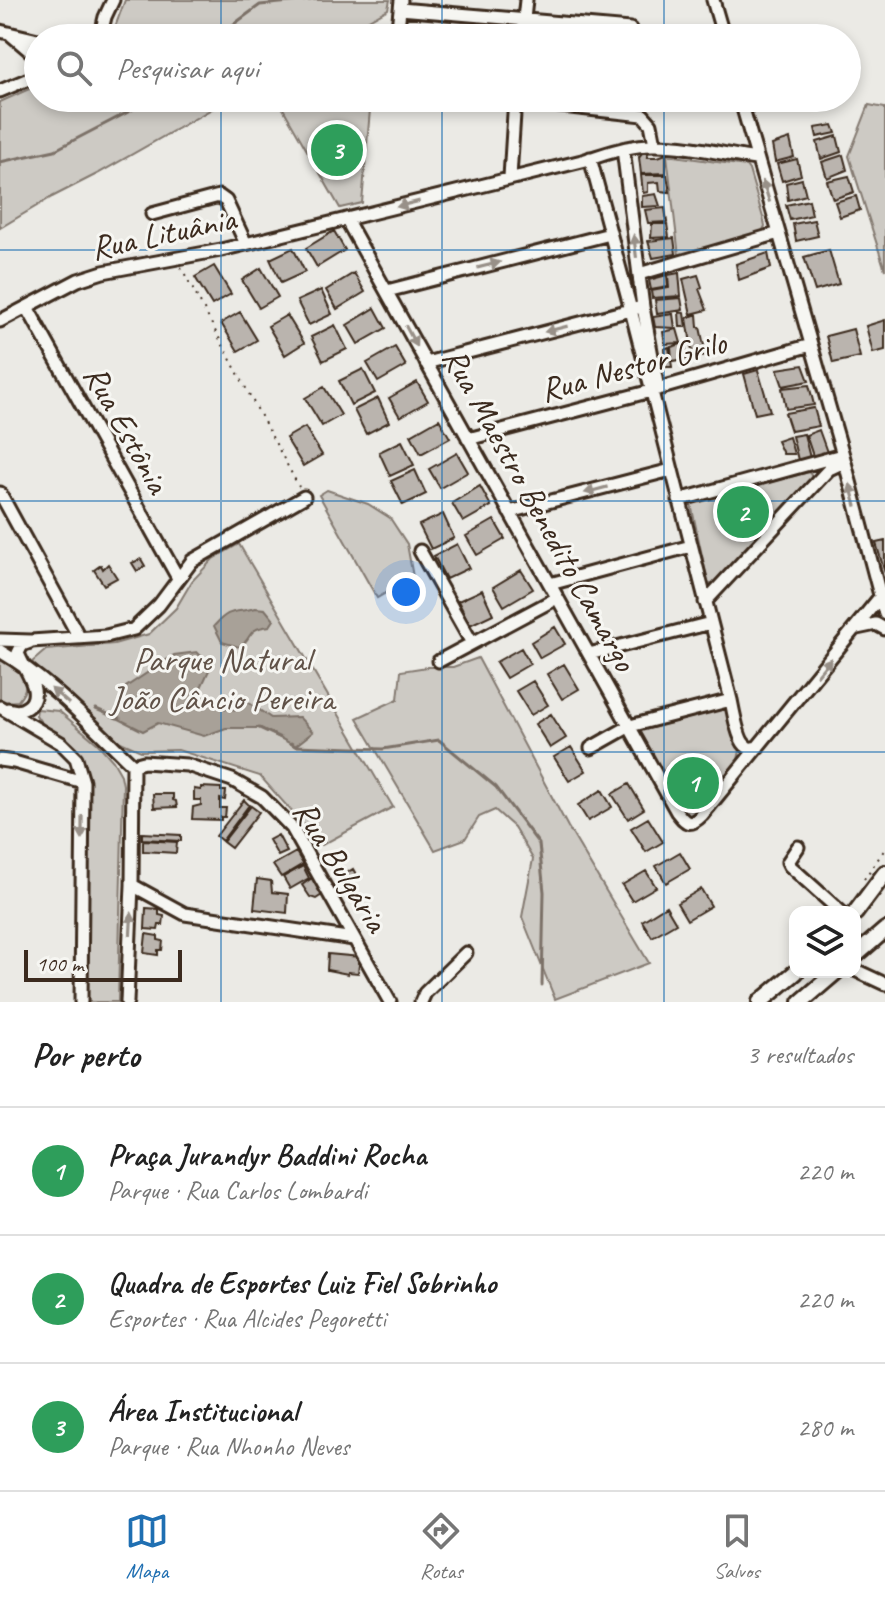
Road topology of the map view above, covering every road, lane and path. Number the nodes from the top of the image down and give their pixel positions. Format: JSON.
{"nodes":[{"id":1,"x":113,"y":0,"type":"edge"},
{"id":2,"x":526,"y":0,"type":"edge"},
{"id":3,"x":713,"y":0,"type":"edge"},
{"id":4,"x":400,"y":5,"type":"edge"},
{"id":5,"x":524,"y":21,"type":"junction"},
{"id":6,"x":103,"y":24,"type":"edge"},
{"id":7,"x":524,"y":24,"type":"edge"},
{"id":8,"x":564,"y":24,"type":"edge"},
{"id":9,"x":720,"y":24,"type":"edge"},
{"id":10,"x":5,"y":32,"type":"edge"},
{"id":11,"x":24,"y":47,"type":"edge"},
{"id":12,"x":24,"y":81,"type":"edge"},
{"id":13,"x":0,"y":91,"type":"edge"},
{"id":14,"x":514,"y":112,"type":"edge"},
{"id":15,"x":617,"y":112,"type":"edge"},
{"id":16,"x":744,"y":112,"type":"edge"},
{"id":17,"x":655,"y":144,"type":"junction"},
{"id":18,"x":623,"y":149,"type":"junction"},
{"id":19,"x":590,"y":158,"type":"junction"},
{"id":20,"x":756,"y":159,"type":"junction"},
{"id":21,"x":510,"y":177,"type":"junction"},
{"id":22,"x":152,"y":214,"type":"dead end"},
{"id":23,"x":346,"y":219,"type":"junction"},
{"id":24,"x":779,"y":233,"type":"junction"},
{"id":25,"x":610,"y":234,"type":"junction"},
{"id":26,"x":246,"y":244,"type":"junction"},
{"id":27,"x":177,"y":259,"type":"junction"},
{"id":28,"x":639,"y":274,"type":"junction"},
{"id":29,"x":387,"y":291,"type":"junction"},
{"id":30,"x":27,"y":307,"type":"junction"},
{"id":31,"x":637,"y":309,"type":"junction"},
{"id":32,"x":0,"y":321,"type":"edge"},
{"id":33,"x":811,"y":345,"type":"junction"},
{"id":34,"x":426,"y":363,"type":"junction"},
{"id":35,"x":654,"y":390,"type":"junction"},
{"id":36,"x":468,"y":439,"type":"junction"},
{"id":37,"x":844,"y":458,"type":"junction"},
{"id":38,"x":671,"y":470,"type":"junction"},
{"id":39,"x":0,"y":493,"type":"edge"},
{"id":40,"x":304,"y":497,"type":"joint"},
{"id":41,"x":679,"y":500,"type":"junction"},
{"id":42,"x":509,"y":512,"type":"junction"},
{"id":43,"x":691,"y":546,"type":"junction"},
{"id":44,"x":420,"y":551,"type":"dead end"},
{"id":45,"x":178,"y":578,"type":"junction"},
{"id":46,"x":550,"y":584,"type":"junction"},
{"id":47,"x":880,"y":597,"type":"junction"},
{"id":48,"x":557,"y":598,"type":"junction"},
{"id":49,"x":705,"y":602,"type":"junction"},
{"id":50,"x":885,"y":614,"type":"edge"},
{"id":51,"x":711,"y":623,"type":"junction"},
{"id":52,"x":857,"y":628,"type":"junction"},
{"id":53,"x":885,"y":629,"type":"edge"},
{"id":54,"x":79,"y":637,"type":"junction"},
{"id":55,"x":0,"y":640,"type":"edge"},
{"id":56,"x":31,"y":641,"type":"junction"},
{"id":57,"x":472,"y":643,"type":"junction"},
{"id":58,"x":0,"y":651,"type":"edge"},
{"id":59,"x":589,"y":654,"type":"junction"},
{"id":60,"x":439,"y":661,"type":"dead end"},
{"id":61,"x":21,"y":664,"type":"junction"},
{"id":62,"x":731,"y":700,"type":"junction"},
{"id":63,"x":2,"y":708,"type":"edge"},
{"id":64,"x":630,"y":726,"type":"junction"},
{"id":65,"x":758,"y":747,"type":"junction"},
{"id":66,"x":591,"y":748,"type":"dead end"},
{"id":67,"x":0,"y":760,"type":"edge"},
{"id":68,"x":133,"y":765,"type":"junction"},
{"id":69,"x":83,"y":782,"type":"junction"},
{"id":70,"x":798,"y":847,"type":"dead end"},
{"id":71,"x":885,"y":873,"type":"edge"},
{"id":72,"x":132,"y":885,"type":"junction"},
{"id":73,"x":834,"y":906,"type":"edge"},
{"id":74,"x":860,"y":906,"type":"edge"},
{"id":75,"x":885,"y":930,"type":"edge"},
{"id":76,"x":354,"y":939,"type":"junction"},
{"id":77,"x":861,"y":951,"type":"edge"},
{"id":78,"x":466,"y":953,"type":"dead end"},
{"id":79,"x":861,"y":973,"type":"edge"},
{"id":80,"x":789,"y":978,"type":"edge"},
{"id":81,"x":829,"y":978,"type":"edge"},
{"id":82,"x":885,"y":984,"type":"edge"},
{"id":83,"x":81,"y":1002,"type":"edge"},
{"id":84,"x":127,"y":1002,"type":"edge"},
{"id":85,"x":390,"y":1002,"type":"edge"},
{"id":86,"x":421,"y":1002,"type":"edge"},
{"id":87,"x":760,"y":1002,"type":"edge"},
{"id":88,"x":802,"y":1002,"type":"edge"}],
"edges":[{"from":1,"to":6,"type":"street"},
{"from":2,"to":5,"type":"street"},
{"from":3,"to":9,"type":"street"},
{"from":4,"to":5,"type":"street"},
{"from":5,"to":7,"type":"street"},
{"from":5,"to":8,"type":"street"},
{"from":10,"to":11,"type":"street"},
{"from":12,"to":13,"type":"street"},
{"from":14,"to":21,"type":"street"},
{"from":15,"to":17,"type":"street"},
{"from":16,"to":20,"type":"street"},
{"from":17,"to":18,"type":"street","name":"Rua Lituânia"},
{"from":17,"to":20,"type":"street","name":"Rua Lituânia"},
{"from":18,"to":19,"type":"street","name":"Rua Lituânia"},
{"from":28,"to":18,"type":"street","one_way":true},
{"from":19,"to":21,"type":"street","name":"Rua Lituânia"},
{"from":19,"to":25,"type":"street"},
{"from":24,"to":20,"type":"street","one_way":true},
{"from":21,"to":23,"type":"street","name":"Rua Lituânia","one_way":true},
{"from":22,"to":26,"type":"street"},
{"from":23,"to":26,"type":"street","name":"Rua Lituânia"},
{"from":23,"to":29,"type":"street","name":"Rua Maestro Benedito Camargo"},
{"from":24,"to":28,"type":"street"},
{"from":24,"to":33,"type":"street"},
{"from":29,"to":25,"type":"street","one_way":true},
{"from":25,"to":31,"type":"street"},
{"from":26,"to":27,"type":"street","name":"Rua Lituânia"},
{"from":27,"to":30,"type":"street","name":"Rua Lituânia"},
{"from":27,"to":40,"type":"path"},
{"from":28,"to":31,"type":"street"},
{"from":29,"to":34,"type":"street","name":"Rua Maestro Benedito Camargo","one_way":true},
{"from":30,"to":32,"type":"street","name":"Rua Lituânia"},
{"from":30,"to":45,"type":"street","name":"Rua Estônia"},
{"from":31,"to":34,"type":"street","one_way":true},
{"from":31,"to":35,"type":"street"},
{"from":33,"to":35,"type":"street","name":"Rua Nestor Grilo"},
{"from":33,"to":37,"type":"street"},
{"from":34,"to":36,"type":"street","name":"Rua Maestro Benedito Camargo"},
{"from":35,"to":36,"type":"street","name":"Rua Nestor Grilo"},
{"from":35,"to":38,"type":"street"},
{"from":36,"to":42,"type":"street","name":"Rua Maestro Benedito Camargo"},
{"from":37,"to":41,"type":"street"},
{"from":47,"to":37,"type":"street","one_way":true},
{"from":37,"to":49,"type":"street"},
{"from":38,"to":41,"type":"street"},
{"from":38,"to":42,"type":"street","one_way":true},
{"from":39,"to":54,"type":"street"},
{"from":40,"to":45,"type":"street"},
{"from":41,"to":43,"type":"street"},
{"from":42,"to":46,"type":"street","name":"Rua Maestro Benedito Camargo"},
{"from":43,"to":46,"type":"street"},
{"from":43,"to":49,"type":"street"},
{"from":44,"to":57,"type":"street"},
{"from":45,"to":54,"type":"street"},
{"from":46,"to":48,"type":"street","name":"Rua Maestro Benedito Camargo"},
{"from":47,"to":50,"type":"street"},
{"from":47,"to":52,"type":"street"},
{"from":48,"to":57,"type":"street"},
{"from":48,"to":59,"type":"street","name":"Rua Maestro Benedito Camargo"},
{"from":49,"to":51,"type":"street"},
{"from":51,"to":59,"type":"street"},
{"from":51,"to":62,"type":"street"},
{"from":52,"to":53,"type":"street"},
{"from":65,"to":52,"type":"street","one_way":true},
{"from":54,"to":56,"type":"street"},
{"from":55,"to":56,"type":"street"},
{"from":56,"to":61,"type":"street"},
{"from":57,"to":60,"type":"street"},
{"from":58,"to":61,"type":"street"},
{"from":59,"to":64,"type":"street","name":"Rua Maestro Benedito Camargo"},
{"from":61,"to":63,"type":"street"},
{"from":68,"to":61,"type":"street","one_way":true},
{"from":62,"to":64,"type":"street"},
{"from":62,"to":65,"type":"street"},
{"from":63,"to":69,"type":"street"},
{"from":64,"to":65,"type":"street","name":"Rua Maestro Benedito Camargo"},
{"from":64,"to":66,"type":"street"},
{"from":67,"to":69,"type":"street"},
{"from":68,"to":72,"type":"street"},
{"from":68,"to":76,"type":"street","name":"Rua Bulgária"},
{"from":69,"to":83,"type":"street","one_way":true},
{"from":70,"to":73,"type":"street"},
{"from":71,"to":74,"type":"main road"},
{"from":72,"to":76,"type":"street"},
{"from":84,"to":72,"type":"street","one_way":true},
{"from":75,"to":77,"type":"main road"},
{"from":76,"to":85,"type":"street","name":"Rua Bulgária"},
{"from":78,"to":86,"type":"street"},
{"from":79,"to":82,"type":"street"},
{"from":80,"to":87,"type":"main road"},
{"from":81,"to":88,"type":"main road"}]}
